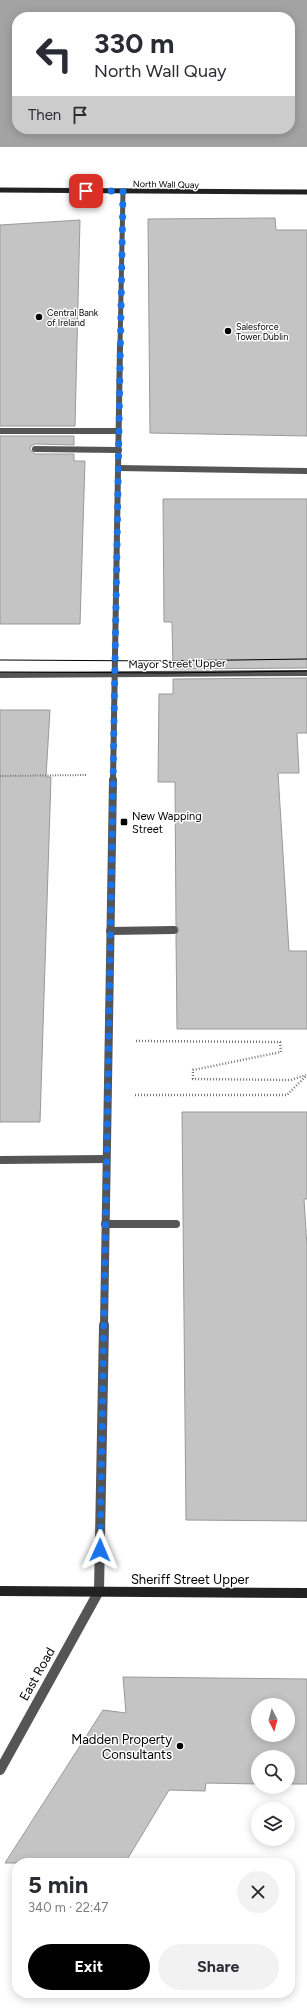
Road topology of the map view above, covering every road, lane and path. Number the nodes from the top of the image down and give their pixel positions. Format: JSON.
{"nodes":[{"id":1,"x":0,"y":190,"type":"edge"},
{"id":2,"x":123,"y":191,"type":"junction"},
{"id":3,"x":307,"y":192,"type":"edge"},
{"id":4,"x":0,"y":431,"type":"edge"},
{"id":5,"x":119,"y":431,"type":"junction"},
{"id":6,"x":35,"y":449,"type":"dead end"},
{"id":7,"x":119,"y":450,"type":"junction"},
{"id":8,"x":118,"y":468,"type":"junction"},
{"id":9,"x":307,"y":471,"type":"edge"},
{"id":10,"x":307,"y":673,"type":"edge"},
{"id":11,"x":0,"y":676,"type":"edge"},
{"id":12,"x":114,"y":676,"type":"junction"},
{"id":13,"x":113,"y":775,"type":"junction"},
{"id":14,"x":0,"y":776,"type":"edge"},
{"id":15,"x":174,"y":930,"type":"dead end"},
{"id":16,"x":110,"y":931,"type":"junction"},
{"id":17,"x":108,"y":1041,"type":"junction"},
{"id":18,"x":107,"y":1095,"type":"junction"},
{"id":19,"x":106,"y":1159,"type":"junction"},
{"id":20,"x":0,"y":1160,"type":"edge"},
{"id":21,"x":105,"y":1224,"type":"junction"},
{"id":22,"x":176,"y":1224,"type":"dead end"},
{"id":23,"x":0,"y":1591,"type":"edge"},
{"id":24,"x":99,"y":1591,"type":"junction"},
{"id":25,"x":307,"y":1593,"type":"edge"},
{"id":26,"x":0,"y":1770,"type":"edge"}],
"edges":[{"from":1,"to":2,"type":"main road","name":"North Wall Quay"},
{"from":2,"to":3,"type":"main road","name":"North Wall Quay"},
{"from":2,"to":5,"type":"street"},
{"from":4,"to":5,"type":"street"},
{"from":5,"to":7,"type":"street"},
{"from":6,"to":7,"type":"street"},
{"from":7,"to":8,"type":"street"},
{"from":8,"to":9,"type":"street"},
{"from":8,"to":12,"type":"street"},
{"from":10,"to":12,"type":"street","name":"Mayor Street Upper"},
{"from":11,"to":12,"type":"street","name":"Mayor Street Upper"},
{"from":12,"to":13,"type":"street"},
{"from":13,"to":14,"type":"path"},
{"from":13,"to":16,"type":"street"},
{"from":15,"to":16,"type":"street"},
{"from":16,"to":17,"type":"street"},
{"from":17,"to":18,"type":"street"},
{"from":17,"to":18,"type":"path"},
{"from":18,"to":19,"type":"street"},
{"from":19,"to":20,"type":"street"},
{"from":19,"to":21,"type":"street"},
{"from":21,"to":22,"type":"street"},
{"from":21,"to":24,"type":"street"},
{"from":23,"to":24,"type":"main road","name":"Sheriff Street Upper"},
{"from":24,"to":25,"type":"main road","name":"Sheriff Street Upper"},
{"from":24,"to":26,"type":"street","name":"East Road"}]}
